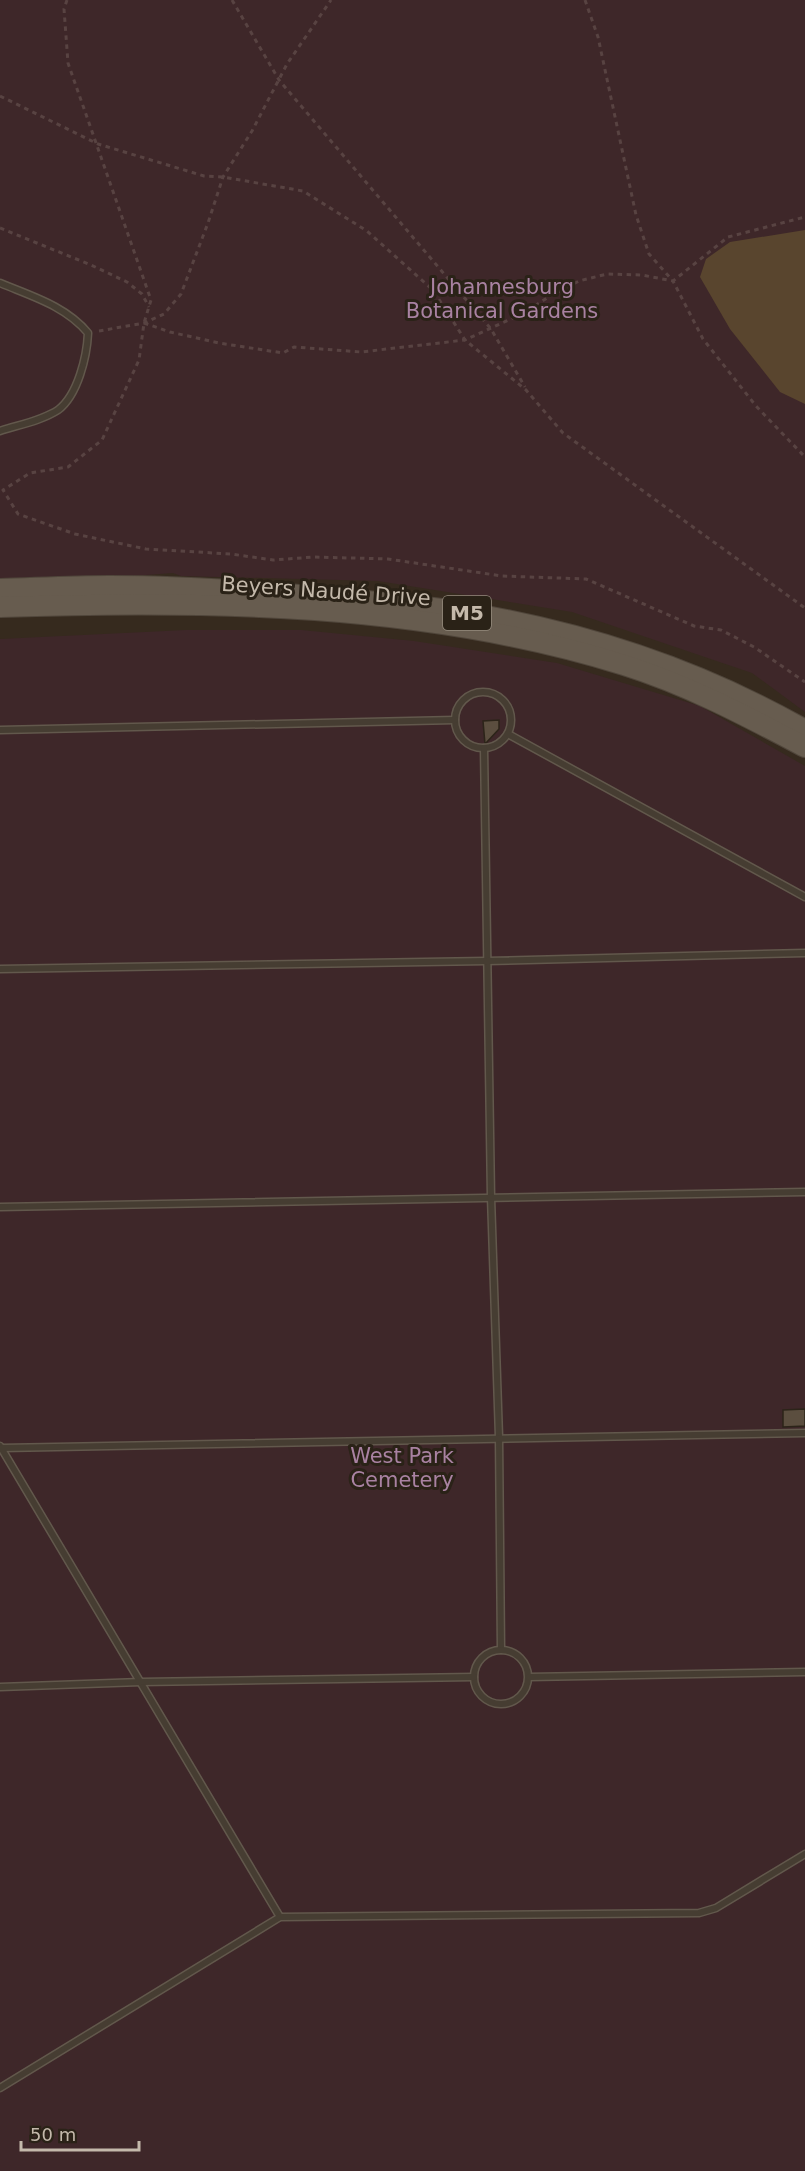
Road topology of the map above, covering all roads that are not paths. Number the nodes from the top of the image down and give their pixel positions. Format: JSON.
{"nodes":[{"id":1,"x":0,"y":283,"type":"edge"},
{"id":2,"x":0,"y":432,"type":"edge"},
{"id":3,"x":0,"y":589,"type":"edge"},
{"id":4,"x":0,"y":607,"type":"edge"},
{"id":5,"x":455,"y":720,"type":"junction"},
{"id":6,"x":0,"y":730,"type":"edge"},
{"id":7,"x":805,"y":730,"type":"edge"},
{"id":8,"x":508,"y":734,"type":"junction"},
{"id":9,"x":805,"y":747,"type":"edge"},
{"id":10,"x":484,"y":748,"type":"junction"},
{"id":11,"x":805,"y":897,"type":"edge"},
{"id":12,"x":805,"y":953,"type":"edge"},
{"id":13,"x":486,"y":961,"type":"junction"},
{"id":14,"x":0,"y":969,"type":"edge"},
{"id":15,"x":805,"y":1192,"type":"edge"},
{"id":16,"x":491,"y":1197,"type":"junction"},
{"id":17,"x":0,"y":1207,"type":"edge"},
{"id":18,"x":805,"y":1432,"type":"edge"},
{"id":19,"x":499,"y":1437,"type":"junction"},
{"id":20,"x":1,"y":1447,"type":"edge"},
{"id":21,"x":501,"y":1650,"type":"junction"},
{"id":22,"x":805,"y":1672,"type":"edge"},
{"id":23,"x":474,"y":1677,"type":"junction"},
{"id":24,"x":529,"y":1677,"type":"junction"},
{"id":25,"x":141,"y":1682,"type":"junction"},
{"id":26,"x":0,"y":1687,"type":"edge"},
{"id":27,"x":805,"y":1854,"type":"edge"},
{"id":28,"x":280,"y":1917,"type":"junction"},
{"id":29,"x":0,"y":2088,"type":"edge"}],
"edges":[{"from":1,"to":2,"type":"lane"},
{"from":3,"to":7,"type":"main road","name":"Beyers Naudé Drive","number":"M5"},
{"from":4,"to":9,"type":"main road","name":"Beyers Naudé Drive","number":"M5"},
{"from":5,"to":6,"type":"lane"},
{"from":5,"to":8,"type":"lane"},
{"from":5,"to":10,"type":"lane"},
{"from":8,"to":10,"type":"lane"},
{"from":8,"to":11,"type":"lane"},
{"from":10,"to":13,"type":"lane"},
{"from":12,"to":13,"type":"lane"},
{"from":13,"to":14,"type":"lane"},
{"from":13,"to":16,"type":"lane"},
{"from":15,"to":16,"type":"lane"},
{"from":16,"to":17,"type":"lane"},
{"from":16,"to":19,"type":"lane"},
{"from":18,"to":19,"type":"lane"},
{"from":19,"to":20,"type":"lane"},
{"from":19,"to":21,"type":"lane"},
{"from":20,"to":25,"type":"lane"},
{"from":21,"to":23,"type":"lane"},
{"from":21,"to":24,"type":"lane"},
{"from":22,"to":24,"type":"lane"},
{"from":23,"to":24,"type":"lane"},
{"from":23,"to":25,"type":"lane"},
{"from":25,"to":26,"type":"lane"},
{"from":25,"to":28,"type":"lane"},
{"from":27,"to":28,"type":"lane"},
{"from":28,"to":29,"type":"lane"}]}
